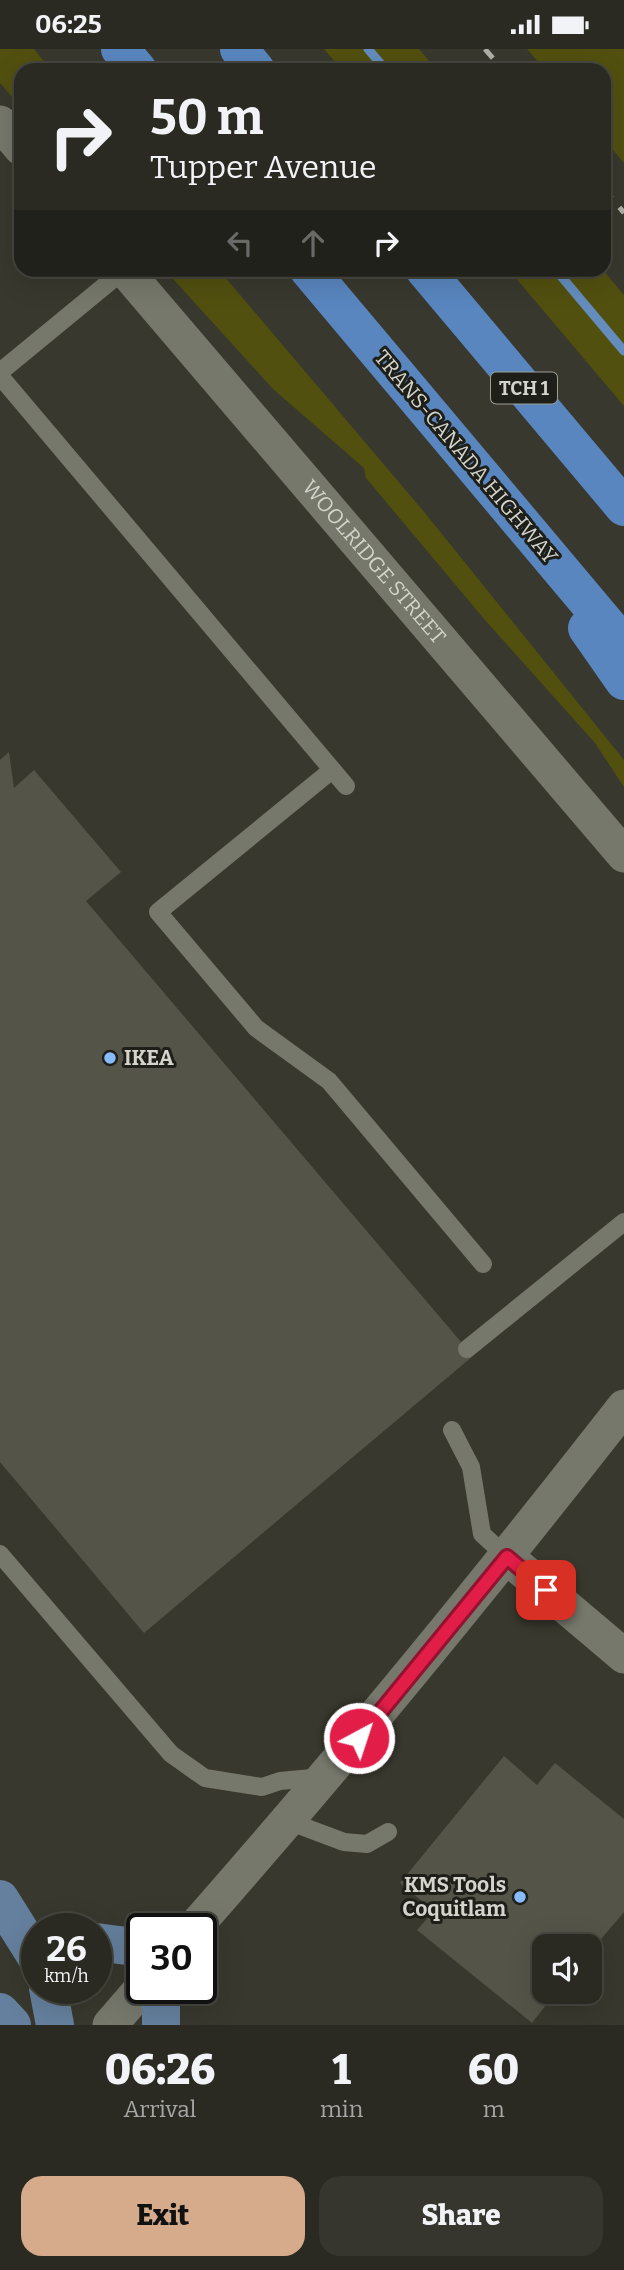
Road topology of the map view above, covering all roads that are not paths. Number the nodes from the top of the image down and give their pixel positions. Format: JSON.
{"nodes":[{"id":1,"x":120,"y":49,"type":"edge"},
{"id":2,"x":239,"y":49,"type":"edge"},
{"id":3,"x":132,"y":63,"type":"edge"},
{"id":4,"x":250,"y":63,"type":"edge"},
{"id":5,"x":0,"y":123,"type":"edge"},
{"id":6,"x":14,"y":140,"type":"edge"},
{"id":7,"x":116,"y":277,"type":"edge"},
{"id":8,"x":130,"y":277,"type":"edge"},
{"id":9,"x":315,"y":277,"type":"edge"},
{"id":10,"x":431,"y":277,"type":"edge"},
{"id":11,"x":0,"y":374,"type":"edge"},
{"id":12,"x":465,"y":455,"type":"junction"},
{"id":13,"x":624,"y":507,"type":"edge"},
{"id":14,"x":624,"y":645,"type":"edge"},
{"id":15,"x":624,"y":681,"type":"edge"},
{"id":16,"x":332,"y":770,"type":"junction"},
{"id":17,"x":346,"y":786,"type":"dead end"},
{"id":18,"x":624,"y":855,"type":"edge"},
{"id":19,"x":624,"y":1222,"type":"edge"},
{"id":20,"x":483,"y":1264,"type":"dead end"},
{"id":21,"x":467,"y":1349,"type":"dead end"},
{"id":22,"x":624,"y":1407,"type":"edge"},
{"id":23,"x":452,"y":1430,"type":"dead end"},
{"id":24,"x":0,"y":1554,"type":"edge"},
{"id":25,"x":507,"y":1557,"type":"junction"},
{"id":26,"x":624,"y":1656,"type":"edge"},
{"id":27,"x":326,"y":1777,"type":"junction"},
{"id":28,"x":288,"y":1821,"type":"junction"},
{"id":29,"x":388,"y":1832,"type":"dead end"},
{"id":30,"x":0,"y":1899,"type":"edge"},
{"id":31,"x":207,"y":1913,"type":"edge"},
{"id":32,"x":21,"y":1928,"type":"edge"},
{"id":33,"x":51,"y":2004,"type":"edge"},
{"id":34,"x":128,"y":2004,"type":"edge"},
{"id":35,"x":161,"y":2004,"type":"edge"},
{"id":36,"x":0,"y":2012,"type":"edge"},
{"id":37,"x":12,"y":2025,"type":"edge"},
{"id":38,"x":55,"y":2025,"type":"edge"},
{"id":39,"x":110,"y":2025,"type":"edge"},
{"id":40,"x":160,"y":2025,"type":"edge"}],
"edges":[{"from":1,"to":3,"type":"highway"},
{"from":2,"to":4,"type":"highway"},
{"from":5,"to":6,"type":"street"},
{"from":7,"to":11,"type":"lane"},
{"from":8,"to":18,"type":"street","name":"WOOLRIDGE STREET"},
{"from":9,"to":12,"type":"highway","name":"TRANS-CANADA HIGHWAY"},
{"from":10,"to":13,"type":"highway","number":"TCH 1"},
{"from":11,"to":16,"type":"lane"},
{"from":12,"to":14,"type":"highway","name":"TRANS-CANADA HIGHWAY"},
{"from":12,"to":15,"type":"highway"},
{"from":16,"to":17,"type":"lane"},
{"from":16,"to":20,"type":"lane"},
{"from":19,"to":21,"type":"lane"},
{"from":22,"to":25,"type":"street"},
{"from":23,"to":25,"type":"lane"},
{"from":24,"to":27,"type":"lane"},
{"from":25,"to":26,"type":"street"},
{"from":25,"to":27,"type":"street"},
{"from":27,"to":28,"type":"street"},
{"from":28,"to":29,"type":"lane"},
{"from":28,"to":31,"type":"street"},
{"from":30,"to":32,"type":"main road"},
{"from":33,"to":38,"type":"main road"},
{"from":34,"to":39,"type":"street"},
{"from":35,"to":40,"type":"main road"},
{"from":36,"to":37,"type":"main road"}]}
